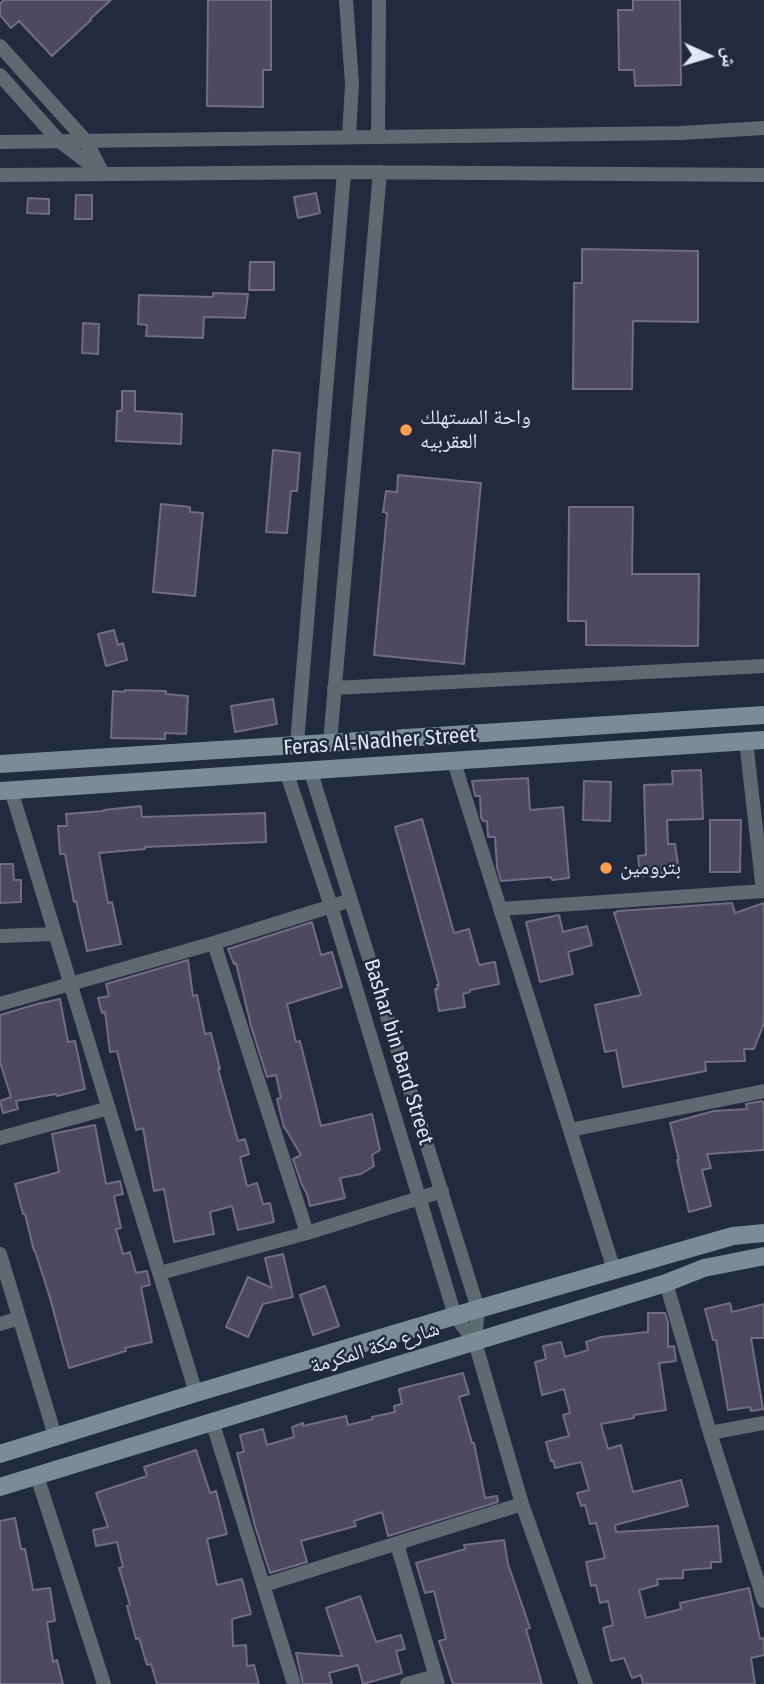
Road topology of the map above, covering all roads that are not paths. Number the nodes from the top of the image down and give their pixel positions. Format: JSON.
{"nodes":[{"id":1,"x":346,"y":0,"type":"edge"},
{"id":2,"x":379,"y":0,"type":"edge"},
{"id":3,"x":0,"y":46,"type":"edge"},
{"id":4,"x":0,"y":75,"type":"edge"},
{"id":5,"x":764,"y":128,"type":"edge"},
{"id":6,"x":349,"y":136,"type":"junction"},
{"id":7,"x":378,"y":136,"type":"junction"},
{"id":8,"x":59,"y":141,"type":"junction"},
{"id":9,"x":86,"y":141,"type":"junction"},
{"id":10,"x":0,"y":142,"type":"edge"},
{"id":11,"x":344,"y":172,"type":"junction"},
{"id":12,"x":380,"y":172,"type":"junction"},
{"id":13,"x":103,"y":174,"type":"junction"},
{"id":14,"x":0,"y":175,"type":"edge"},
{"id":15,"x":764,"y":175,"type":"edge"},
{"id":16,"x":764,"y":666,"type":"edge"},
{"id":17,"x":334,"y":688,"type":"junction"},
{"id":18,"x":764,"y":715,"type":"edge"},
{"id":19,"x":755,"y":740,"type":"edge"},
{"id":20,"x":330,"y":742,"type":"junction"},
{"id":21,"x":296,"y":744,"type":"junction"},
{"id":22,"x":453,"y":759,"type":"junction"},
{"id":23,"x":0,"y":764,"type":"edge"},
{"id":24,"x":310,"y":769,"type":"junction"},
{"id":25,"x":286,"y":771,"type":"junction"},
{"id":26,"x":6,"y":790,"type":"edge"},
{"id":27,"x":764,"y":891,"type":"edge"},
{"id":28,"x":351,"y":900,"type":"junction"},
{"id":29,"x":331,"y":906,"type":"junction"},
{"id":30,"x":500,"y":909,"type":"junction"},
{"id":31,"x":55,"y":934,"type":"junction"},
{"id":32,"x":0,"y":936,"type":"edge"},
{"id":33,"x":214,"y":943,"type":"junction"},
{"id":34,"x":71,"y":983,"type":"junction"},
{"id":35,"x":0,"y":1004,"type":"edge"},
{"id":36,"x":764,"y":1091,"type":"edge"},
{"id":37,"x":109,"y":1108,"type":"junction"},
{"id":38,"x":570,"y":1130,"type":"junction"},
{"id":39,"x":0,"y":1138,"type":"edge"},
{"id":40,"x":442,"y":1191,"type":"junction"},
{"id":41,"x":420,"y":1198,"type":"junction"},
{"id":42,"x":307,"y":1233,"type":"junction"},
{"id":43,"x":764,"y":1233,"type":"edge"},
{"id":44,"x":0,"y":1254,"type":"edge"},
{"id":45,"x":764,"y":1256,"type":"edge"},
{"id":46,"x":614,"y":1270,"type":"junction"},
{"id":47,"x":160,"y":1273,"type":"junction"},
{"id":48,"x":666,"y":1283,"type":"junction"},
{"id":49,"x":478,"y":1309,"type":"junction"},
{"id":50,"x":455,"y":1316,"type":"junction"},
{"id":51,"x":19,"y":1318,"type":"junction"},
{"id":52,"x":0,"y":1324,"type":"edge"},
{"id":53,"x":475,"y":1342,"type":"junction"},
{"id":54,"x":197,"y":1393,"type":"junction"},
{"id":55,"x":212,"y":1421,"type":"junction"},
{"id":56,"x":764,"y":1423,"type":"edge"},
{"id":57,"x":710,"y":1433,"type":"junction"},
{"id":58,"x":55,"y":1436,"type":"junction"},
{"id":59,"x":0,"y":1454,"type":"edge"},
{"id":60,"x":37,"y":1476,"type":"junction"},
{"id":61,"x":0,"y":1487,"type":"edge"},
{"id":62,"x":522,"y":1504,"type":"junction"},
{"id":63,"x":397,"y":1544,"type":"junction"},
{"id":64,"x":759,"y":1568,"type":"edge"},
{"id":65,"x":264,"y":1585,"type":"junction"},
{"id":66,"x":764,"y":1601,"type":"edge"},
{"id":67,"x":436,"y":1680,"type":"edge"},
{"id":68,"x":104,"y":1684,"type":"edge"},
{"id":69,"x":294,"y":1684,"type":"edge"},
{"id":70,"x":407,"y":1684,"type":"edge"},
{"id":71,"x":586,"y":1684,"type":"edge"}],
"edges":[{"from":1,"to":6,"type":"street"},
{"from":2,"to":7,"type":"street"},
{"from":3,"to":9,"type":"street"},
{"from":4,"to":8,"type":"street"},
{"from":5,"to":7,"type":"street"},
{"from":6,"to":7,"type":"street"},
{"from":6,"to":9,"type":"street"},
{"from":8,"to":9,"type":"street"},
{"from":8,"to":10,"type":"street"},
{"from":8,"to":13,"type":"street"},
{"from":9,"to":13,"type":"street"},
{"from":11,"to":12,"type":"street"},
{"from":11,"to":13,"type":"street"},
{"from":11,"to":21,"type":"street"},
{"from":12,"to":15,"type":"street"},
{"from":12,"to":17,"type":"street"},
{"from":13,"to":14,"type":"street"},
{"from":16,"to":17,"type":"street"},
{"from":17,"to":20,"type":"street"},
{"from":18,"to":20,"type":"main road","name":"Feras Al-Nadher Street"},
{"from":19,"to":22,"type":"main road","name":"Feras Al-Nadher Street"},
{"from":19,"to":27,"type":"street"},
{"from":20,"to":21,"type":"main road","name":"Feras Al-Nadher Street"},
{"from":21,"to":23,"type":"main road","name":"Feras Al-Nadher Street"},
{"from":22,"to":24,"type":"main road","name":"Feras Al-Nadher Street"},
{"from":22,"to":30,"type":"street"},
{"from":24,"to":25,"type":"main road","name":"Feras Al-Nadher Street"},
{"from":24,"to":28,"type":"street","name":"Bashar bin Bard Street"},
{"from":25,"to":26,"type":"main road","name":"Feras Al-Nadher Street"},
{"from":25,"to":29,"type":"street","name":"Bashar bin Bard Street"},
{"from":26,"to":31,"type":"street"},
{"from":27,"to":30,"type":"street"},
{"from":28,"to":29,"type":"street"},
{"from":28,"to":40,"type":"street","name":"Bashar bin Bard Street"},
{"from":29,"to":33,"type":"street"},
{"from":29,"to":41,"type":"street","name":"Bashar bin Bard Street"},
{"from":30,"to":38,"type":"street"},
{"from":31,"to":32,"type":"street"},
{"from":31,"to":34,"type":"street"},
{"from":33,"to":34,"type":"street"},
{"from":33,"to":42,"type":"street"},
{"from":34,"to":35,"type":"street"},
{"from":34,"to":37,"type":"street"},
{"from":36,"to":38,"type":"street"},
{"from":37,"to":39,"type":"street"},
{"from":37,"to":47,"type":"street"},
{"from":38,"to":46,"type":"street"},
{"from":40,"to":41,"type":"street"},
{"from":40,"to":49,"type":"street","name":"Bashar bin Bard Street"},
{"from":41,"to":42,"type":"street"},
{"from":41,"to":50,"type":"street","name":"Bashar bin Bard Street"},
{"from":42,"to":47,"type":"street"},
{"from":43,"to":46,"type":"main road","name":"شارع مكة المكرمة"},
{"from":44,"to":51,"type":"street"},
{"from":45,"to":48,"type":"main road","name":"شارع مكة المكرمة"},
{"from":46,"to":49,"type":"main road","name":"شارع مكة المكرمة"},
{"from":47,"to":54,"type":"street"},
{"from":48,"to":53,"type":"main road","name":"شارع مكة المكرمة"},
{"from":48,"to":57,"type":"street"},
{"from":49,"to":50,"type":"main road","name":"شارع مكة المكرمة"},
{"from":49,"to":53,"type":"street","name":"Bashar bin Bard Street"},
{"from":50,"to":53,"type":"street","name":"Bashar bin Bard Street"},
{"from":50,"to":54,"type":"main road","name":"شارع مكة المكرمة"},
{"from":51,"to":52,"type":"street"},
{"from":51,"to":58,"type":"street"},
{"from":53,"to":55,"type":"main road","name":"شارع مكة المكرمة"},
{"from":53,"to":62,"type":"street","name":"Bashar bin Bard Street"},
{"from":54,"to":58,"type":"main road","name":"شارع مكة المكرمة"},
{"from":55,"to":60,"type":"main road","name":"شارع مكة المكرمة"},
{"from":55,"to":65,"type":"street"},
{"from":56,"to":57,"type":"street"},
{"from":57,"to":64,"type":"street"},
{"from":58,"to":59,"type":"main road","name":"شارع مكة المكرمة"},
{"from":60,"to":61,"type":"main road","name":"شارع مكة المكرمة"},
{"from":60,"to":68,"type":"street"},
{"from":62,"to":63,"type":"street"},
{"from":62,"to":71,"type":"street","name":"Bashar bin Bard Street"},
{"from":63,"to":65,"type":"street"},
{"from":63,"to":67,"type":"street"},
{"from":64,"to":66,"type":"street"},
{"from":65,"to":69,"type":"street"},
{"from":67,"to":70,"type":"street"}]}
